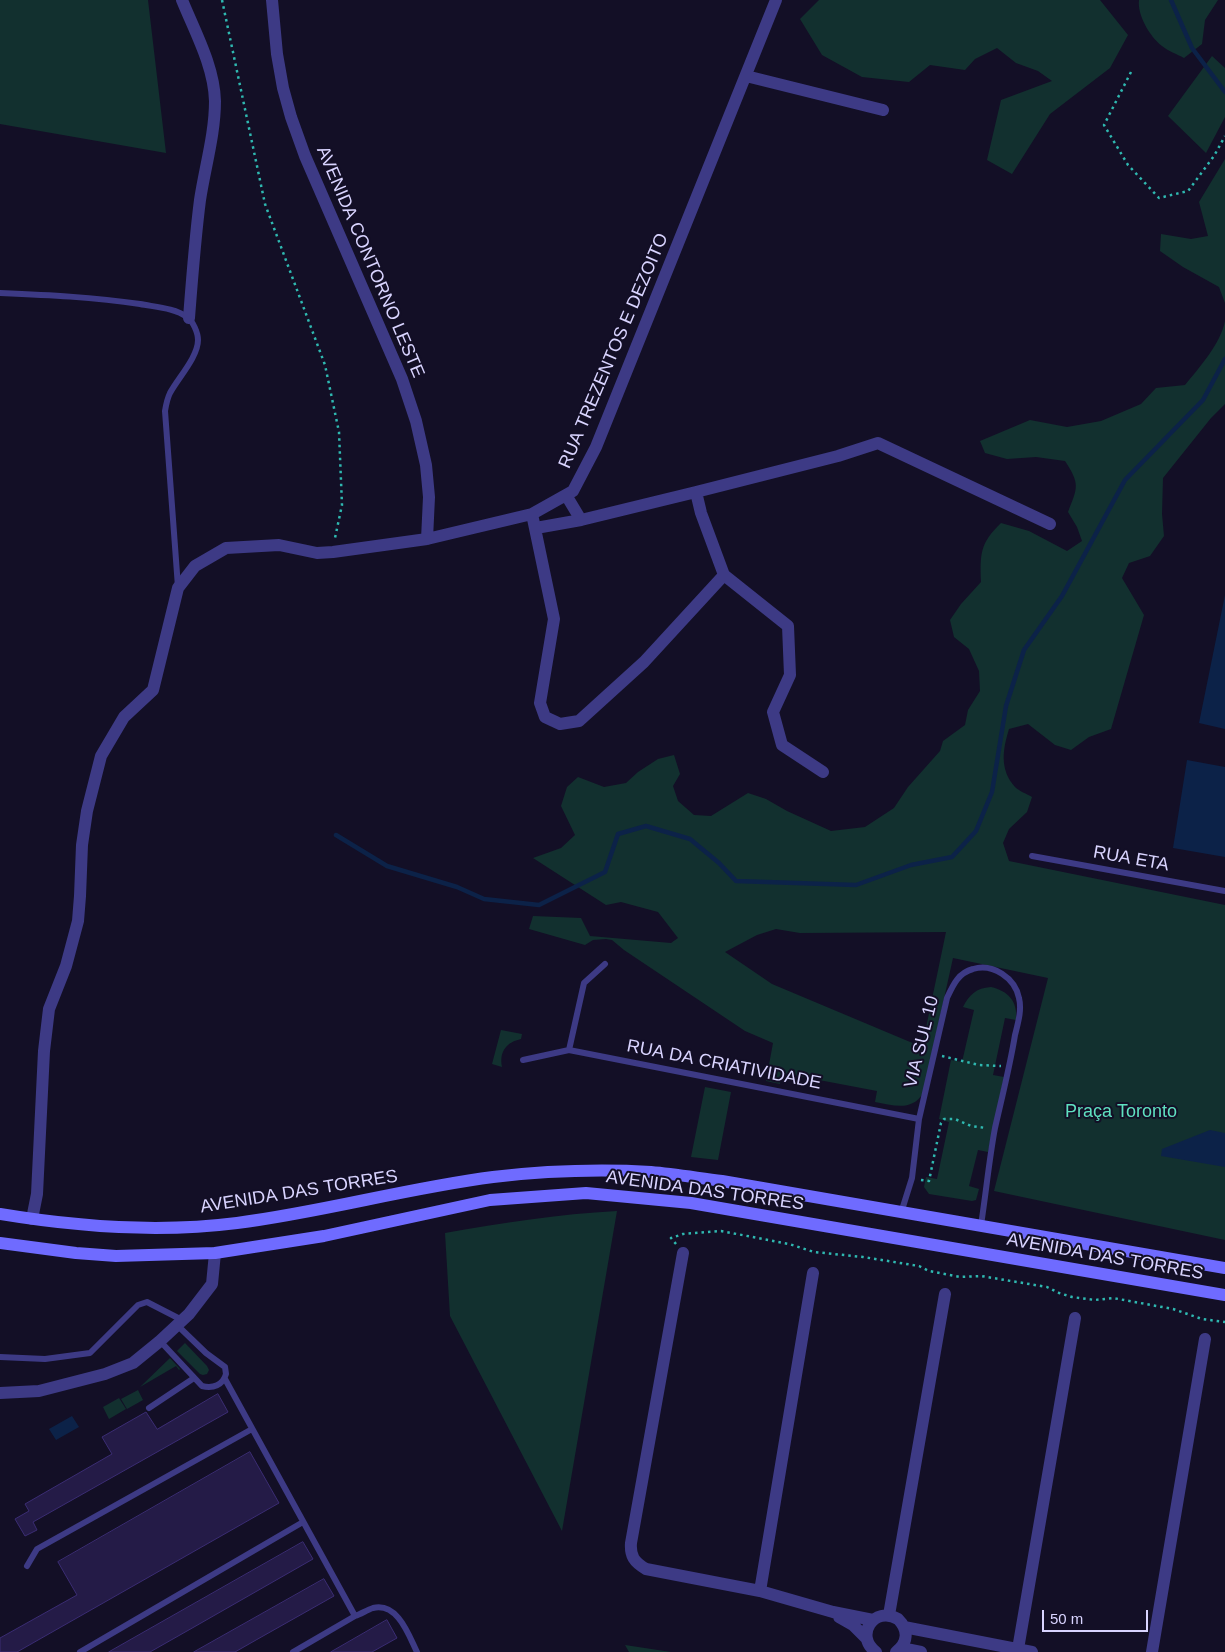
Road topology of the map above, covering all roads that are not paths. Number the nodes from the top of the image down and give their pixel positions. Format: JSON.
{"nodes":[{"id":1,"x":182,"y":0,"type":"edge"},
{"id":2,"x":272,"y":0,"type":"edge"},
{"id":3,"x":776,"y":0,"type":"edge"},
{"id":4,"x":746,"y":76,"type":"junction"},
{"id":5,"x":883,"y":110,"type":"dead end"},
{"id":6,"x":0,"y":293,"type":"edge"},
{"id":7,"x":189,"y":318,"type":"junction"},
{"id":8,"x":696,"y":492,"type":"junction"},
{"id":9,"x":566,"y":495,"type":"junction"},
{"id":10,"x":532,"y":514,"type":"junction"},
{"id":11,"x":581,"y":520,"type":"junction"},
{"id":12,"x":1050,"y":524,"type":"dead end"},
{"id":13,"x":536,"y":528,"type":"junction"},
{"id":14,"x":428,"y":539,"type":"junction"},
{"id":15,"x":724,"y":575,"type":"junction"},
{"id":16,"x":178,"y":588,"type":"junction"},
{"id":17,"x":824,"y":772,"type":"dead end"},
{"id":18,"x":1032,"y":856,"type":"dead end"},
{"id":19,"x":1225,"y":891,"type":"edge"},
{"id":20,"x":605,"y":964,"type":"dead end"},
{"id":21,"x":569,"y":1050,"type":"junction"},
{"id":22,"x":523,"y":1060,"type":"dead end"},
{"id":23,"x":919,"y":1119,"type":"junction"},
{"id":24,"x":901,"y":1213,"type":"junction"},
{"id":25,"x":0,"y":1214,"type":"edge"},
{"id":26,"x":32,"y":1219,"type":"junction"},
{"id":27,"x":981,"y":1226,"type":"junction"},
{"id":28,"x":0,"y":1243,"type":"edge"},
{"id":29,"x":216,"y":1253,"type":"junction"},
{"id":30,"x":683,"y":1253,"type":"road end"},
{"id":31,"x":1225,"y":1268,"type":"edge"},
{"id":32,"x":814,"y":1273,"type":"dead end"},
{"id":33,"x":945,"y":1294,"type":"dead end"},
{"id":34,"x":1225,"y":1295,"type":"edge"},
{"id":35,"x":1075,"y":1318,"type":"dead end"},
{"id":36,"x":180,"y":1322,"type":"junction"},
{"id":37,"x":1205,"y":1340,"type":"dead end"},
{"id":38,"x":160,"y":1341,"type":"junction"},
{"id":39,"x":0,"y":1357,"type":"edge"},
{"id":40,"x":194,"y":1378,"type":"junction"},
{"id":41,"x":225,"y":1379,"type":"junction"},
{"id":42,"x":0,"y":1393,"type":"edge"},
{"id":43,"x":149,"y":1408,"type":"dead end"},
{"id":44,"x":252,"y":1429,"type":"junction"},
{"id":45,"x":303,"y":1522,"type":"junction"},
{"id":46,"x":27,"y":1566,"type":"dead end"},
{"id":47,"x":760,"y":1591,"type":"junction"},
{"id":48,"x":833,"y":1612,"type":"junction"},
{"id":49,"x":355,"y":1616,"type":"junction"},
{"id":50,"x":890,"y":1616,"type":"junction"},
{"id":51,"x":873,"y":1620,"type":"junction"},
{"id":52,"x":904,"y":1627,"type":"junction"},
{"id":53,"x":866,"y":1639,"type":"junction"},
{"id":54,"x":1018,"y":1649,"type":"junction"},
{"id":55,"x":899,"y":1650,"type":"edge"},
{"id":56,"x":80,"y":1652,"type":"edge"},
{"id":57,"x":293,"y":1652,"type":"edge"},
{"id":58,"x":417,"y":1652,"type":"edge"},
{"id":59,"x":876,"y":1652,"type":"edge"},
{"id":60,"x":921,"y":1652,"type":"edge"},
{"id":61,"x":1032,"y":1652,"type":"edge"},
{"id":62,"x":1152,"y":1652,"type":"edge"}],
"edges":[{"from":1,"to":7,"type":"street"},
{"from":2,"to":14,"type":"street","name":"AVENIDA CONTORNO LESTE"},
{"from":3,"to":4,"type":"street","name":"RUA TREZENTOS E DEZOITO"},
{"from":4,"to":5,"type":"street"},
{"from":4,"to":9,"type":"street","name":"RUA TREZENTOS E DEZOITO"},
{"from":6,"to":7,"type":"lane"},
{"from":7,"to":16,"type":"lane"},
{"from":8,"to":11,"type":"street"},
{"from":8,"to":12,"type":"street"},
{"from":8,"to":15,"type":"street"},
{"from":9,"to":10,"type":"street","name":"RUA TREZENTOS E DEZOITO"},
{"from":9,"to":11,"type":"street"},
{"from":10,"to":13,"type":"street"},
{"from":10,"to":14,"type":"street","name":"RUA TREZENTOS E DEZOITO"},
{"from":11,"to":13,"type":"street"},
{"from":13,"to":15,"type":"street"},
{"from":14,"to":16,"type":"street","name":"RUA TREZENTOS E DEZOITO"},
{"from":15,"to":17,"type":"street"},
{"from":16,"to":26,"type":"street","name":"RUA TREZENTOS E DEZOITO"},
{"from":18,"to":19,"type":"lane","name":"RUA ETA"},
{"from":20,"to":21,"type":"lane"},
{"from":21,"to":22,"type":"lane","name":"RUA DA CRIATIVIDADE"},
{"from":21,"to":23,"type":"lane","name":"RUA DA CRIATIVIDADE"},
{"from":23,"to":24,"type":"lane","name":"VIA SUL 10"},
{"from":23,"to":27,"type":"lane","name":"VIA SUL 10"},
{"from":24,"to":26,"type":"main road","name":"AVENIDA DAS TORRES"},
{"from":24,"to":27,"type":"main road","name":"AVENIDA DAS TORRES"},
{"from":25,"to":26,"type":"main road","name":"AVENIDA DAS TORRES"},
{"from":27,"to":31,"type":"main road","name":"AVENIDA DAS TORRES"},
{"from":28,"to":29,"type":"main road","name":"AVENIDA DAS TORRES"},
{"from":29,"to":34,"type":"main road","name":"AVENIDA DAS TORRES"},
{"from":29,"to":36,"type":"street"},
{"from":30,"to":47,"type":"street"},
{"from":32,"to":47,"type":"street"},
{"from":33,"to":50,"type":"street"},
{"from":35,"to":54,"type":"street"},
{"from":36,"to":38,"type":"street"},
{"from":36,"to":39,"type":"lane"},
{"from":36,"to":41,"type":"lane"},
{"from":37,"to":62,"type":"street"},
{"from":38,"to":40,"type":"lane"},
{"from":38,"to":42,"type":"street"},
{"from":40,"to":41,"type":"lane"},
{"from":40,"to":43,"type":"lane"},
{"from":41,"to":44,"type":"lane"},
{"from":44,"to":45,"type":"lane"},
{"from":44,"to":46,"type":"lane"},
{"from":45,"to":49,"type":"lane"},
{"from":45,"to":56,"type":"lane"},
{"from":47,"to":48,"type":"street"},
{"from":48,"to":51,"type":"street"},
{"from":48,"to":53,"type":"street"},
{"from":49,"to":57,"type":"lane"},
{"from":49,"to":58,"type":"lane"},
{"from":50,"to":51,"type":"street"},
{"from":50,"to":52,"type":"street"},
{"from":51,"to":53,"type":"street"},
{"from":52,"to":54,"type":"street"},
{"from":52,"to":55,"type":"street"},
{"from":53,"to":59,"type":"street"},
{"from":54,"to":61,"type":"street"},
{"from":55,"to":60,"type":"street"}]}
